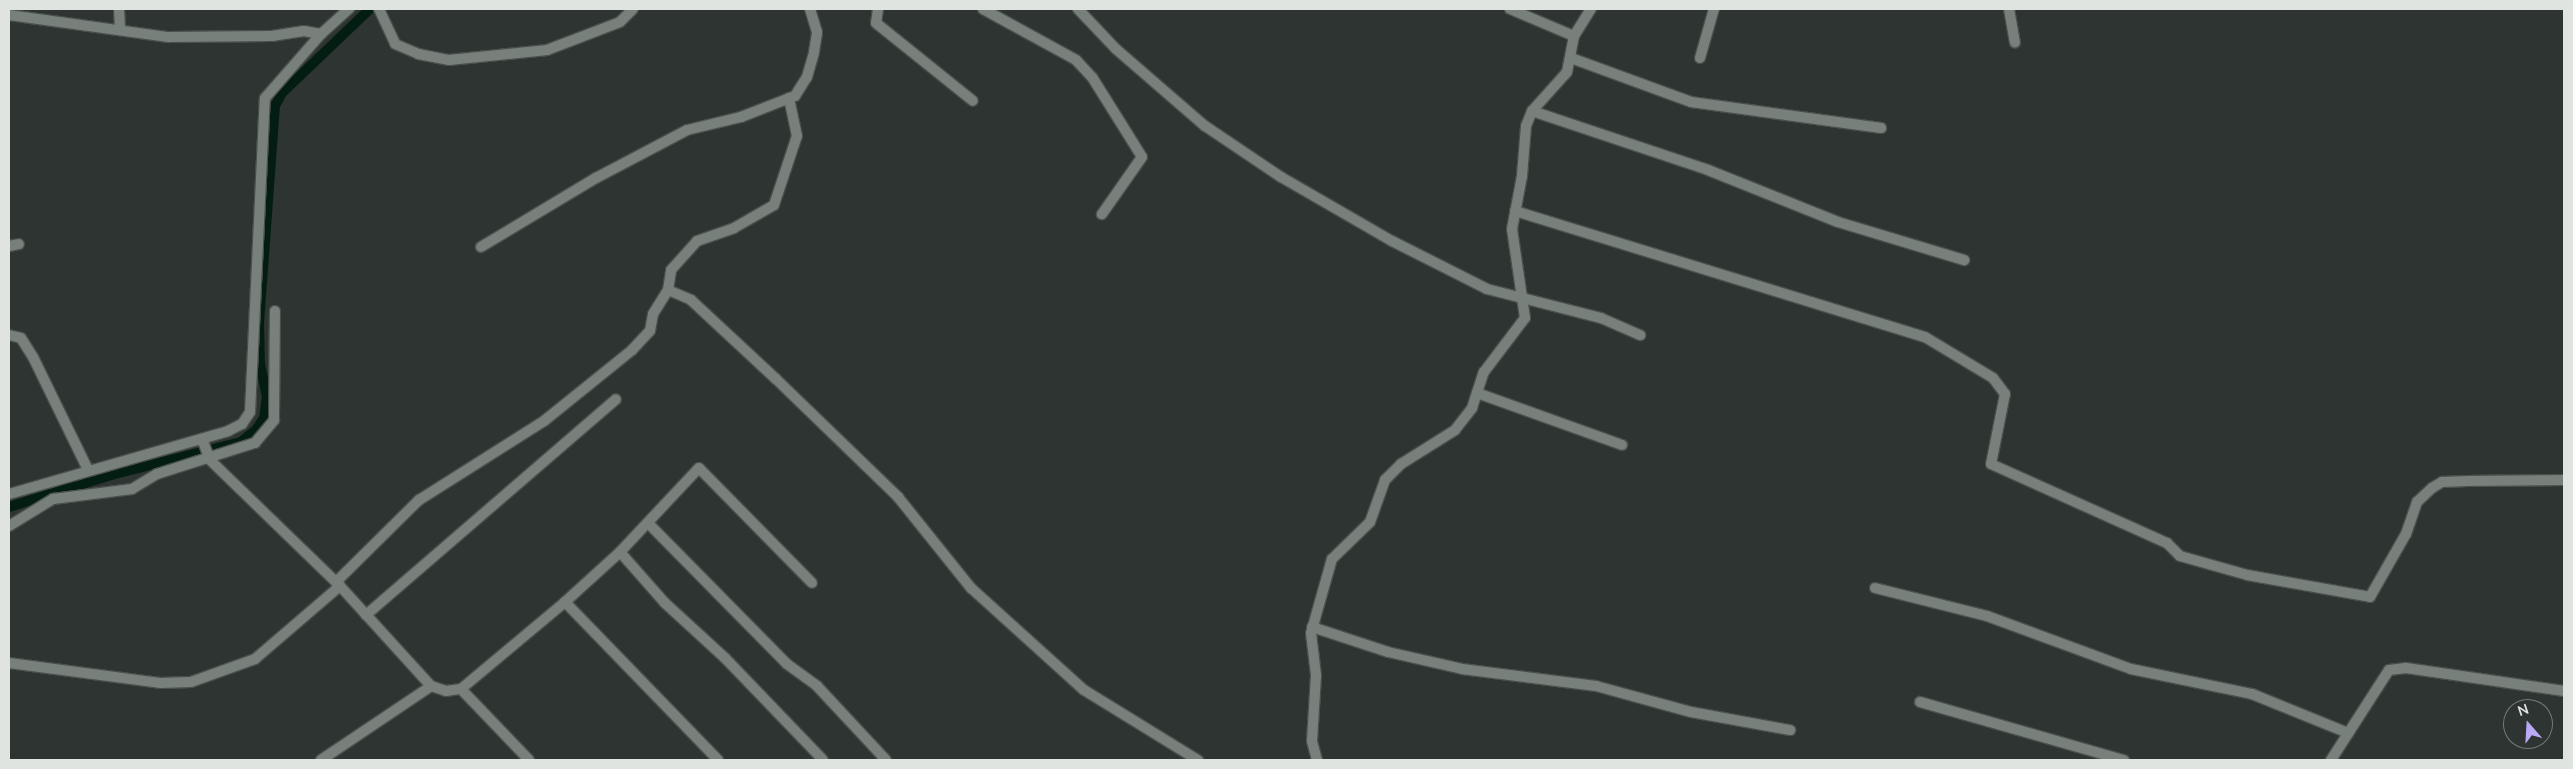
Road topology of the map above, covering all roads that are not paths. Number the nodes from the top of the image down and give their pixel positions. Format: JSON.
{"nodes":[{"id":1,"x":118,"y":9,"type":"edge"},
{"id":2,"x":349,"y":9,"type":"edge"},
{"id":3,"x":379,"y":9,"type":"edge"},
{"id":4,"x":633,"y":9,"type":"edge"},
{"id":5,"x":810,"y":9,"type":"edge"},
{"id":6,"x":878,"y":9,"type":"edge"},
{"id":7,"x":983,"y":9,"type":"edge"},
{"id":8,"x":1078,"y":9,"type":"edge"},
{"id":9,"x":1510,"y":9,"type":"edge"},
{"id":10,"x":1591,"y":9,"type":"edge"},
{"id":11,"x":1714,"y":9,"type":"edge"},
{"id":12,"x":2009,"y":9,"type":"edge"},
{"id":13,"x":9,"y":15,"type":"edge"},
{"id":14,"x":120,"y":29,"type":"junction"},
{"id":15,"x":321,"y":34,"type":"junction"},
{"id":16,"x":1574,"y":36,"type":"junction"},
{"id":17,"x":2015,"y":42,"type":"dead end"},
{"id":18,"x":1571,"y":58,"type":"junction"},
{"id":19,"x":1700,"y":58,"type":"dead end"},
{"id":20,"x":789,"y":98,"type":"junction"},
{"id":21,"x":973,"y":100,"type":"dead end"},
{"id":22,"x":1532,"y":110,"type":"junction"},
{"id":23,"x":1881,"y":128,"type":"dead end"},
{"id":24,"x":1515,"y":211,"type":"junction"},
{"id":25,"x":1102,"y":214,"type":"dead end"},
{"id":26,"x":481,"y":247,"type":"dead end"},
{"id":27,"x":1964,"y":260,"type":"dead end"},
{"id":28,"x":668,"y":290,"type":"junction"},
{"id":29,"x":1525,"y":298,"type":"junction"},
{"id":30,"x":275,"y":311,"type":"dead end"},
{"id":31,"x":9,"y":335,"type":"edge"},
{"id":32,"x":1640,"y":335,"type":"dead end"},
{"id":33,"x":1477,"y":393,"type":"junction"},
{"id":34,"x":616,"y":399,"type":"dead end"},
{"id":35,"x":1622,"y":445,"type":"dead end"},
{"id":36,"x":207,"y":448,"type":"junction"},
{"id":37,"x":88,"y":470,"type":"junction"},
{"id":38,"x":2564,"y":480,"type":"edge"},
{"id":39,"x":9,"y":494,"type":"edge"},
{"id":40,"x":648,"y":522,"type":"junction"},
{"id":41,"x":9,"y":526,"type":"edge"},
{"id":42,"x":620,"y":552,"type":"junction"},
{"id":43,"x":812,"y":582,"type":"dead end"},
{"id":44,"x":338,"y":584,"type":"junction"},
{"id":45,"x":1875,"y":588,"type":"dead end"},
{"id":46,"x":565,"y":602,"type":"junction"},
{"id":47,"x":366,"y":615,"type":"junction"},
{"id":48,"x":1312,"y":627,"type":"junction"},
{"id":49,"x":9,"y":663,"type":"edge"},
{"id":50,"x":431,"y":686,"type":"junction"},
{"id":51,"x":461,"y":688,"type":"junction"},
{"id":52,"x":2564,"y":691,"type":"edge"},
{"id":53,"x":1920,"y":702,"type":"dead end"},
{"id":54,"x":1790,"y":730,"type":"dead end"},
{"id":55,"x":2348,"y":733,"type":"junction"},
{"id":56,"x":321,"y":760,"type":"edge"},
{"id":57,"x":529,"y":760,"type":"edge"},
{"id":58,"x":718,"y":760,"type":"edge"},
{"id":59,"x":823,"y":760,"type":"edge"},
{"id":60,"x":886,"y":760,"type":"edge"},
{"id":61,"x":1198,"y":760,"type":"edge"},
{"id":62,"x":1317,"y":760,"type":"edge"},
{"id":63,"x":2124,"y":760,"type":"edge"},
{"id":64,"x":2331,"y":760,"type":"edge"}],
"edges":[{"from":1,"to":14,"type":"street"},
{"from":2,"to":15,"type":"street"},
{"from":3,"to":4,"type":"street"},
{"from":5,"to":20,"type":"street"},
{"from":6,"to":21,"type":"street"},
{"from":7,"to":25,"type":"street"},
{"from":8,"to":29,"type":"street"},
{"from":9,"to":16,"type":"street"},
{"from":10,"to":16,"type":"street"},
{"from":11,"to":19,"type":"street"},
{"from":12,"to":17,"type":"street"},
{"from":13,"to":14,"type":"street"},
{"from":14,"to":15,"type":"street"},
{"from":15,"to":36,"type":"street"},
{"from":16,"to":18,"type":"street"},
{"from":18,"to":22,"type":"street"},
{"from":18,"to":23,"type":"street"},
{"from":20,"to":26,"type":"street"},
{"from":20,"to":28,"type":"street"},
{"from":22,"to":24,"type":"street"},
{"from":22,"to":27,"type":"street"},
{"from":24,"to":29,"type":"street"},
{"from":24,"to":38,"type":"street"},
{"from":28,"to":44,"type":"street"},
{"from":28,"to":61,"type":"street"},
{"from":29,"to":32,"type":"street"},
{"from":29,"to":33,"type":"street"},
{"from":30,"to":36,"type":"street"},
{"from":31,"to":37,"type":"street"},
{"from":33,"to":35,"type":"street"},
{"from":33,"to":48,"type":"street"},
{"from":34,"to":47,"type":"street"},
{"from":36,"to":37,"type":"street"},
{"from":36,"to":41,"type":"street"},
{"from":36,"to":44,"type":"street"},
{"from":37,"to":39,"type":"street"},
{"from":40,"to":42,"type":"street"},
{"from":40,"to":43,"type":"street"},
{"from":40,"to":60,"type":"street"},
{"from":42,"to":46,"type":"street"},
{"from":42,"to":59,"type":"street"},
{"from":44,"to":47,"type":"street"},
{"from":44,"to":49,"type":"street"},
{"from":45,"to":55,"type":"street"},
{"from":46,"to":51,"type":"street"},
{"from":46,"to":58,"type":"street"},
{"from":47,"to":50,"type":"street"},
{"from":48,"to":54,"type":"street"},
{"from":48,"to":62,"type":"street"},
{"from":50,"to":51,"type":"street"},
{"from":50,"to":56,"type":"street"},
{"from":51,"to":57,"type":"street"},
{"from":52,"to":55,"type":"street"},
{"from":53,"to":63,"type":"street"},
{"from":55,"to":64,"type":"street"}]}
